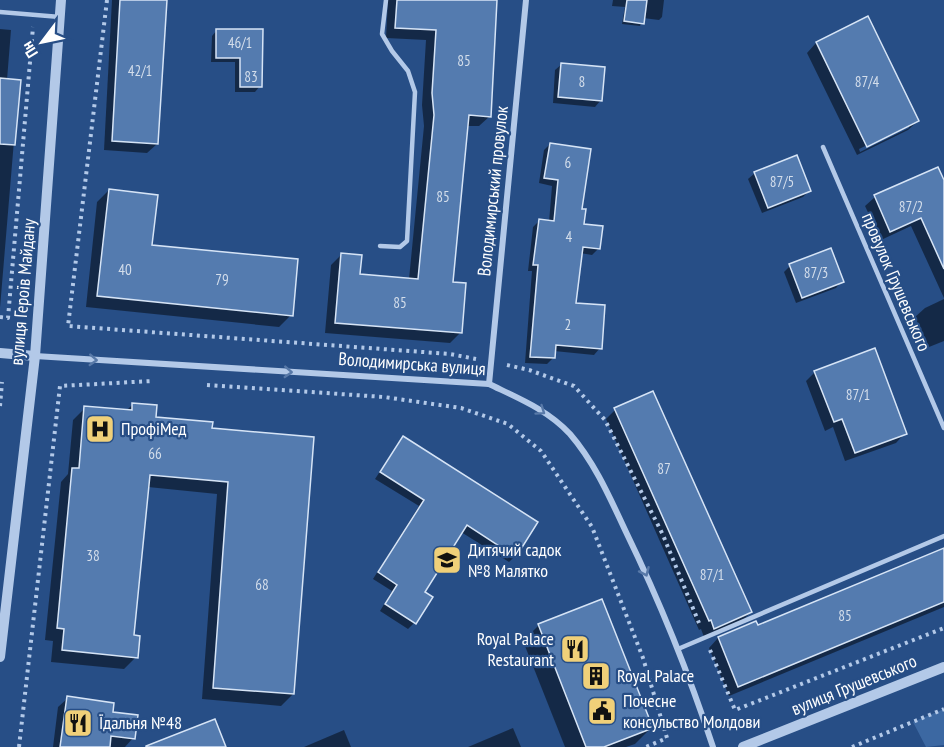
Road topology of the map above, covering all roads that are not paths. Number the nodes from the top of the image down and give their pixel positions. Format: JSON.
{"nodes":[{"id":1,"x":61,"y":0,"type":"edge"},
{"id":2,"x":386,"y":0,"type":"edge"},
{"id":3,"x":526,"y":0,"type":"edge"},
{"id":4,"x":0,"y":12,"type":"edge"},
{"id":5,"x":60,"y":17,"type":"junction"},
{"id":6,"x":823,"y":147,"type":"dead end"},
{"id":7,"x":380,"y":246,"type":"dead end"},
{"id":8,"x":0,"y":353,"type":"edge"},
{"id":9,"x":35,"y":356,"type":"junction"},
{"id":10,"x":489,"y":384,"type":"junction"},
{"id":11,"x":944,"y":428,"type":"edge"},
{"id":12,"x":944,"y":536,"type":"edge"},
{"id":13,"x":678,"y":649,"type":"junction"},
{"id":14,"x":0,"y":657,"type":"edge"},
{"id":15,"x":944,"y":667,"type":"edge"},
{"id":16,"x":713,"y":747,"type":"edge"},
{"id":17,"x":743,"y":747,"type":"edge"}],
"edges":[{"from":1,"to":5,"type":"street","name":"вулиця Героїв Майдану"},
{"from":2,"to":7,"type":"lane"},
{"from":3,"to":10,"type":"street","name":"Володимирський провулок"},
{"from":4,"to":5,"type":"lane"},
{"from":5,"to":9,"type":"street","name":"вулиця Героїв Майдану"},
{"from":6,"to":11,"type":"lane","name":"провулок Грушевського"},
{"from":8,"to":9,"type":"street","name":"Володимирська вулиця"},
{"from":9,"to":10,"type":"street","name":"Володимирська вулиця","one_way":true},
{"from":9,"to":14,"type":"street","name":"вулиця Героїв Майдану"},
{"from":10,"to":13,"type":"street","name":"Володимирська вулиця","one_way":true},
{"from":12,"to":13,"type":"lane"},
{"from":13,"to":16,"type":"street","name":"Володимирська вулиця"},
{"from":15,"to":17,"type":"street","name":"вулиця Грушевського"}]}
